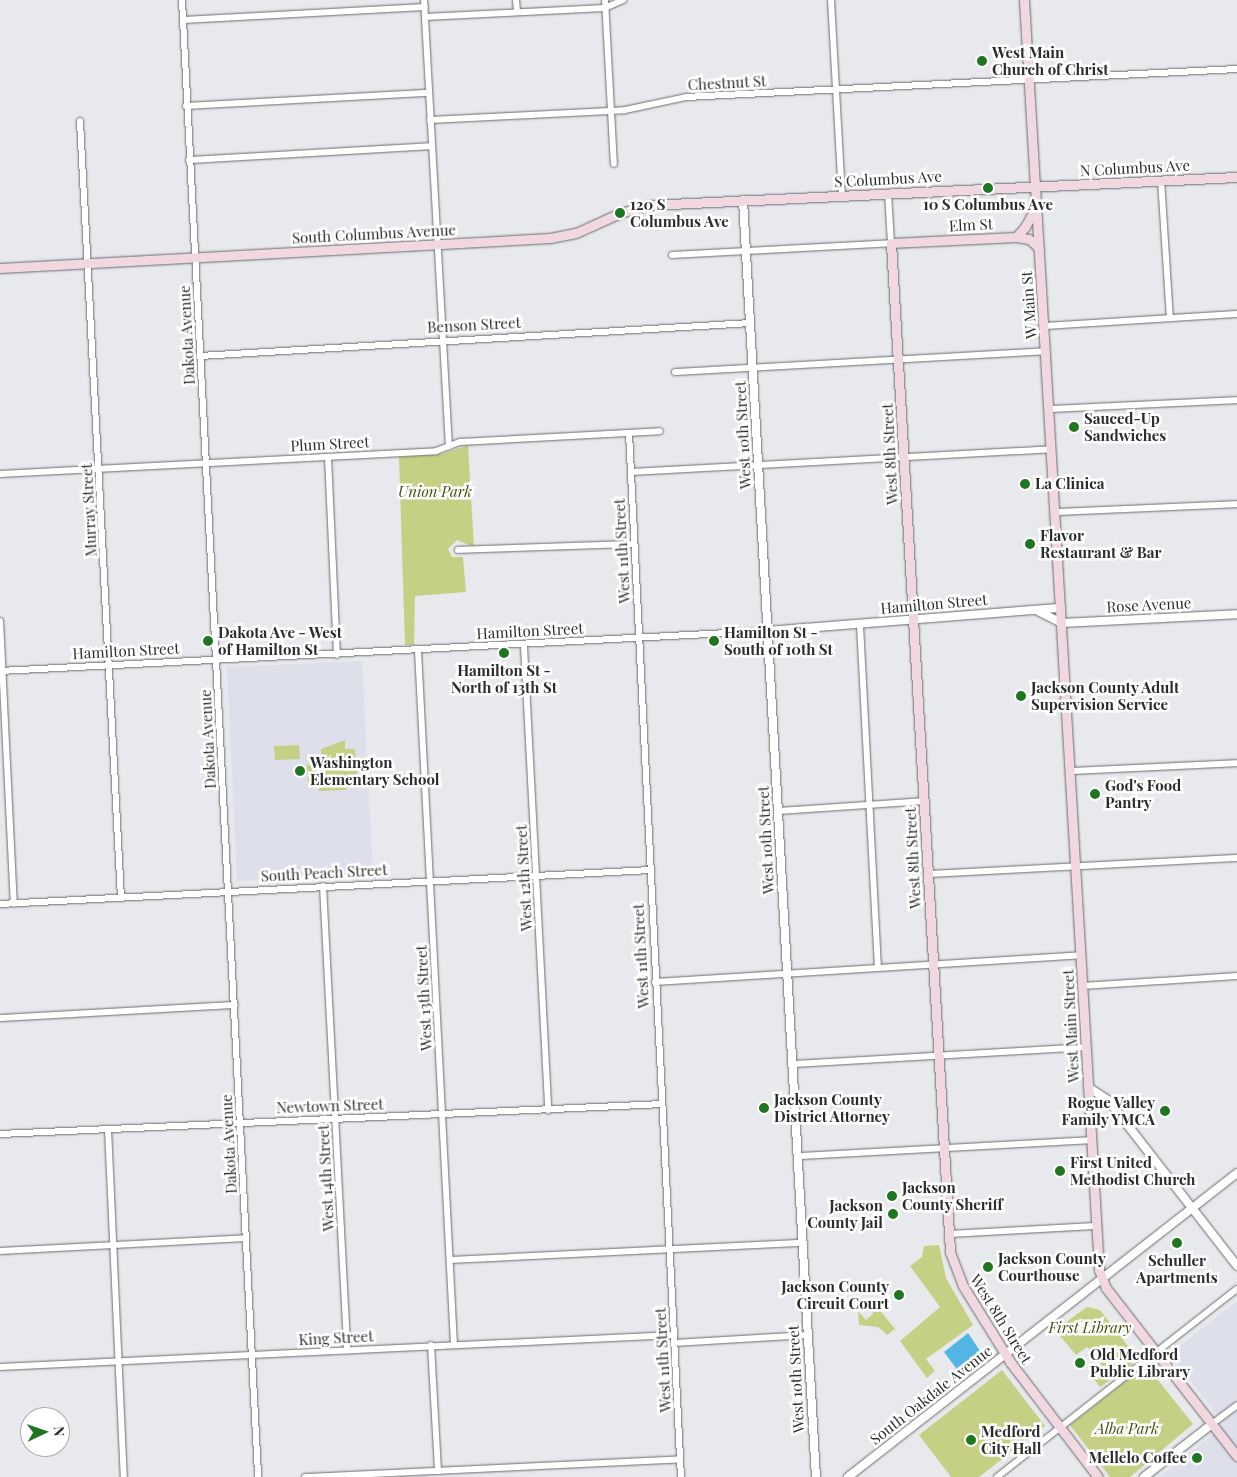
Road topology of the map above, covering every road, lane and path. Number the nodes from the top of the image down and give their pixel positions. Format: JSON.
{"nodes":[{"id":1,"x":182,"y":0,"type":"edge"},
{"id":2,"x":516,"y":0,"type":"edge"},
{"id":3,"x":605,"y":0,"type":"edge"},
{"id":4,"x":623,"y":0,"type":"edge"},
{"id":5,"x":830,"y":0,"type":"edge"},
{"id":6,"x":1024,"y":0,"type":"edge"},
{"id":7,"x":424,"y":3,"type":"edge"},
{"id":8,"x":605,"y":8,"type":"junction"},
{"id":9,"x":517,"y":12,"type":"junction"},
{"id":10,"x":425,"y":17,"type":"junction"},
{"id":11,"x":183,"y":20,"type":"junction"},
{"id":12,"x":1237,"y":69,"type":"edge"},
{"id":13,"x":1028,"y":78,"type":"junction"},
{"id":14,"x":836,"y":90,"type":"junction"},
{"id":15,"x":429,"y":93,"type":"junction"},
{"id":16,"x":186,"y":106,"type":"junction"},
{"id":17,"x":611,"y":111,"type":"junction"},
{"id":18,"x":430,"y":120,"type":"junction"},
{"id":19,"x":80,"y":122,"type":"dead end"},
{"id":20,"x":431,"y":146,"type":"junction"},
{"id":21,"x":189,"y":160,"type":"junction"},
{"id":22,"x":614,"y":164,"type":"dead end"},
{"id":23,"x":1237,"y":177,"type":"edge"},
{"id":24,"x":1161,"y":180,"type":"junction"},
{"id":25,"x":1034,"y":187,"type":"junction"},
{"id":26,"x":888,"y":193,"type":"junction"},
{"id":27,"x":842,"y":195,"type":"junction"},
{"id":28,"x":743,"y":200,"type":"junction"},
{"id":29,"x":1036,"y":207,"type":"junction"},
{"id":30,"x":1016,"y":237,"type":"junction"},
{"id":31,"x":891,"y":243,"type":"junction"},
{"id":32,"x":437,"y":244,"type":"junction"},
{"id":33,"x":1039,"y":248,"type":"junction"},
{"id":34,"x":746,"y":252,"type":"junction"},
{"id":35,"x":672,"y":255,"type":"dead end"},
{"id":36,"x":195,"y":258,"type":"junction"},
{"id":37,"x":88,"y":264,"type":"junction"},
{"id":38,"x":0,"y":268,"type":"edge"},
{"id":39,"x":1237,"y":314,"type":"edge"},
{"id":40,"x":1170,"y":318,"type":"junction"},
{"id":41,"x":750,"y":323,"type":"junction"},
{"id":42,"x":1044,"y":326,"type":"junction"},
{"id":43,"x":442,"y":339,"type":"junction"},
{"id":44,"x":1046,"y":351,"type":"junction"},
{"id":45,"x":200,"y":356,"type":"junction"},
{"id":46,"x":899,"y":360,"type":"junction"},
{"id":47,"x":753,"y":367,"type":"junction"},
{"id":48,"x":675,"y":372,"type":"dead end"},
{"id":49,"x":1237,"y":400,"type":"edge"},
{"id":50,"x":1049,"y":409,"type":"junction"},
{"id":51,"x":660,"y":431,"type":"dead end"},
{"id":52,"x":629,"y":433,"type":"junction"},
{"id":53,"x":449,"y":446,"type":"junction"},
{"id":54,"x":1051,"y":449,"type":"junction"},
{"id":55,"x":904,"y":456,"type":"junction"},
{"id":56,"x":328,"y":457,"type":"junction"},
{"id":57,"x":206,"y":463,"type":"junction"},
{"id":58,"x":758,"y":467,"type":"junction"},
{"id":59,"x":99,"y":468,"type":"junction"},
{"id":60,"x":631,"y":472,"type":"junction"},
{"id":61,"x":0,"y":474,"type":"edge"},
{"id":62,"x":1237,"y":504,"type":"edge"},
{"id":63,"x":1055,"y":512,"type":"junction"},
{"id":64,"x":634,"y":544,"type":"junction"},
{"id":65,"x":458,"y":550,"type":"dead end"},
{"id":66,"x":1061,"y":608,"type":"junction"},
{"id":67,"x":1036,"y":610,"type":"junction"},
{"id":68,"x":1237,"y":614,"type":"edge"},
{"id":69,"x":912,"y":619,"type":"junction"},
{"id":70,"x":0,"y":622,"type":"edge"},
{"id":71,"x":1062,"y":623,"type":"junction"},
{"id":72,"x":860,"y":625,"type":"junction"},
{"id":73,"x":767,"y":631,"type":"junction"},
{"id":74,"x":639,"y":639,"type":"junction"},
{"id":75,"x":524,"y":646,"type":"junction"},
{"id":76,"x":418,"y":651,"type":"junction"},
{"id":77,"x":337,"y":655,"type":"junction"},
{"id":78,"x":217,"y":661,"type":"junction"},
{"id":79,"x":109,"y":665,"type":"junction"},
{"id":80,"x":1,"y":671,"type":"edge"},
{"id":81,"x":1237,"y":763,"type":"edge"},
{"id":82,"x":1070,"y":771,"type":"junction"},
{"id":83,"x":923,"y":801,"type":"junction"},
{"id":84,"x":869,"y":804,"type":"junction"},
{"id":85,"x":778,"y":811,"type":"junction"},
{"id":86,"x":1237,"y":858,"type":"edge"},
{"id":87,"x":1076,"y":867,"type":"junction"},
{"id":88,"x":650,"y":870,"type":"junction"},
{"id":89,"x":536,"y":874,"type":"junction"},
{"id":90,"x":928,"y":874,"type":"junction"},
{"id":91,"x":430,"y":880,"type":"junction"},
{"id":92,"x":323,"y":886,"type":"junction"},
{"id":93,"x":228,"y":891,"type":"junction"},
{"id":94,"x":121,"y":897,"type":"junction"},
{"id":95,"x":0,"y":904,"type":"edge"},
{"id":96,"x":14,"y":904,"type":"junction"},
{"id":97,"x":1080,"y":955,"type":"junction"},
{"id":98,"x":932,"y":963,"type":"junction"},
{"id":99,"x":878,"y":966,"type":"junction"},
{"id":100,"x":787,"y":973,"type":"junction"},
{"id":101,"x":1237,"y":976,"type":"edge"},
{"id":102,"x":655,"y":982,"type":"junction"},
{"id":103,"x":1082,"y":986,"type":"junction"},
{"id":104,"x":235,"y":1006,"type":"junction"},
{"id":105,"x":0,"y":1018,"type":"edge"},
{"id":106,"x":1086,"y":1047,"type":"junction"},
{"id":107,"x":938,"y":1055,"type":"junction"},
{"id":108,"x":793,"y":1064,"type":"junction"},
{"id":109,"x":1088,"y":1087,"type":"junction"},
{"id":110,"x":662,"y":1104,"type":"junction"},
{"id":111,"x":548,"y":1110,"type":"junction"},
{"id":112,"x":442,"y":1114,"type":"junction"},
{"id":113,"x":336,"y":1118,"type":"junction"},
{"id":114,"x":241,"y":1122,"type":"junction"},
{"id":115,"x":108,"y":1129,"type":"junction"},
{"id":116,"x":0,"y":1134,"type":"edge"},
{"id":117,"x":1091,"y":1140,"type":"junction"},
{"id":118,"x":944,"y":1148,"type":"junction"},
{"id":119,"x":799,"y":1156,"type":"junction"},
{"id":120,"x":1237,"y":1173,"type":"edge"},
{"id":121,"x":1192,"y":1208,"type":"junction"},
{"id":122,"x":1096,"y":1226,"type":"junction"},
{"id":123,"x":948,"y":1234,"type":"junction"},
{"id":124,"x":246,"y":1238,"type":"junction"},
{"id":125,"x":803,"y":1242,"type":"junction"},
{"id":126,"x":113,"y":1245,"type":"junction"},
{"id":127,"x":670,"y":1249,"type":"junction"},
{"id":128,"x":0,"y":1251,"type":"edge"},
{"id":129,"x":450,"y":1260,"type":"junction"},
{"id":130,"x":1237,"y":1266,"type":"edge"},
{"id":131,"x":1101,"y":1279,"type":"junction"},
{"id":132,"x":1237,"y":1289,"type":"edge"},
{"id":133,"x":674,"y":1335,"type":"junction"},
{"id":134,"x":808,"y":1335,"type":"junction"},
{"id":135,"x":674,"y":1343,"type":"junction"},
{"id":136,"x":454,"y":1344,"type":"junction"},
{"id":137,"x":431,"y":1345,"type":"junction"},
{"id":138,"x":347,"y":1350,"type":"junction"},
{"id":139,"x":252,"y":1354,"type":"junction"},
{"id":140,"x":1005,"y":1354,"type":"junction"},
{"id":141,"x":1157,"y":1354,"type":"junction"},
{"id":142,"x":119,"y":1361,"type":"junction"},
{"id":143,"x":0,"y":1367,"type":"edge"},
{"id":144,"x":1237,"y":1405,"type":"edge"},
{"id":145,"x":1212,"y":1424,"type":"junction"},
{"id":146,"x":1059,"y":1428,"type":"junction"},
{"id":147,"x":1237,"y":1456,"type":"edge"},
{"id":148,"x":680,"y":1459,"type":"junction"},
{"id":149,"x":438,"y":1471,"type":"junction"},
{"id":150,"x":124,"y":1477,"type":"edge"},
{"id":151,"x":258,"y":1477,"type":"edge"},
{"id":152,"x":305,"y":1477,"type":"edge"},
{"id":153,"x":681,"y":1477,"type":"edge"},
{"id":154,"x":816,"y":1477,"type":"edge"},
{"id":155,"x":848,"y":1477,"type":"edge"},
{"id":156,"x":997,"y":1477,"type":"edge"},
{"id":157,"x":1098,"y":1477,"type":"edge"},
{"id":158,"x":1144,"y":1477,"type":"edge"}],
"edges":[{"from":1,"to":11,"type":"street","name":"Dakota Avenue"},
{"from":2,"to":9,"type":"street"},
{"from":3,"to":8,"type":"street"},
{"from":4,"to":8,"type":"street"},
{"from":5,"to":14,"type":"street"},
{"from":6,"to":13,"type":"main road","name":"W Main St"},
{"from":7,"to":10,"type":"street"},
{"from":7,"to":11,"type":"street"},
{"from":8,"to":9,"type":"street"},
{"from":8,"to":17,"type":"street"},
{"from":9,"to":10,"type":"street"},
{"from":10,"to":15,"type":"street"},
{"from":11,"to":16,"type":"street","name":"Dakota Avenue"},
{"from":12,"to":13,"type":"street","name":"Chestnut St"},
{"from":13,"to":14,"type":"street","name":"Chestnut St"},
{"from":13,"to":25,"type":"main road","name":"W Main St"},
{"from":14,"to":17,"type":"street","name":"Chestnut St"},
{"from":14,"to":27,"type":"street"},
{"from":15,"to":16,"type":"street"},
{"from":15,"to":18,"type":"street"},
{"from":16,"to":21,"type":"street","name":"Dakota Avenue"},
{"from":17,"to":18,"type":"street","name":"Chestnut St"},
{"from":17,"to":22,"type":"street"},
{"from":18,"to":20,"type":"street"},
{"from":19,"to":37,"type":"street","name":"Murray Street"},
{"from":20,"to":21,"type":"street"},
{"from":20,"to":32,"type":"street"},
{"from":21,"to":36,"type":"street","name":"Dakota Avenue"},
{"from":23,"to":24,"type":"main road","name":"N Columbus Ave"},
{"from":24,"to":25,"type":"main road","name":"N Columbus Ave"},
{"from":24,"to":40,"type":"street"},
{"from":25,"to":26,"type":"main road","name":"S Columbus Ave"},
{"from":25,"to":29,"type":"main road","name":"W Main St"},
{"from":26,"to":27,"type":"main road","name":"S Columbus Ave"},
{"from":26,"to":31,"type":"street","name":"West 8th Street"},
{"from":27,"to":28,"type":"main road","name":"S Columbus Ave"},
{"from":28,"to":32,"type":"main road","name":"South Columbus Avenue"},
{"from":28,"to":34,"type":"street","name":"West 10th Street"},
{"from":29,"to":30,"type":"main road"},
{"from":29,"to":33,"type":"main road","name":"W Main St"},
{"from":30,"to":31,"type":"main road","name":"Elm St"},
{"from":30,"to":33,"type":"main road"},
{"from":31,"to":34,"type":"street"},
{"from":31,"to":46,"type":"main road","name":"West 8th Street"},
{"from":32,"to":36,"type":"main road","name":"South Columbus Avenue"},
{"from":32,"to":43,"type":"street"},
{"from":33,"to":42,"type":"main road","name":"W Main St"},
{"from":34,"to":35,"type":"street"},
{"from":34,"to":41,"type":"street","name":"West 10th Street"},
{"from":36,"to":37,"type":"main road","name":"South Columbus Avenue"},
{"from":36,"to":45,"type":"street","name":"Dakota Avenue"},
{"from":37,"to":38,"type":"main road","name":"South Columbus Avenue"},
{"from":37,"to":59,"type":"street","name":"Murray Street"},
{"from":39,"to":40,"type":"street"},
{"from":40,"to":42,"type":"street"},
{"from":41,"to":43,"type":"street","name":"Benson Street"},
{"from":41,"to":47,"type":"street","name":"West 10th Street"},
{"from":42,"to":44,"type":"main road","name":"W Main St"},
{"from":43,"to":45,"type":"street","name":"Benson Street"},
{"from":43,"to":53,"type":"street"},
{"from":44,"to":46,"type":"street"},
{"from":44,"to":50,"type":"main road","name":"W Main St"},
{"from":45,"to":57,"type":"street","name":"Dakota Avenue"},
{"from":46,"to":47,"type":"street"},
{"from":46,"to":55,"type":"main road","name":"West 8th Street"},
{"from":47,"to":48,"type":"street"},
{"from":47,"to":58,"type":"street","name":"West 10th Street"},
{"from":49,"to":50,"type":"street"},
{"from":50,"to":54,"type":"main road","name":"W Main St"},
{"from":51,"to":52,"type":"street","name":"Plum Street"},
{"from":52,"to":53,"type":"street","name":"Plum Street"},
{"from":52,"to":60,"type":"street","name":"West 11th Street"},
{"from":53,"to":56,"type":"street","name":"Plum Street"},
{"from":54,"to":55,"type":"street"},
{"from":54,"to":63,"type":"main road","name":"W Main St"},
{"from":55,"to":58,"type":"street"},
{"from":55,"to":69,"type":"main road","name":"West 8th Street"},
{"from":56,"to":57,"type":"street","name":"Plum Street"},
{"from":56,"to":77,"type":"street"},
{"from":57,"to":59,"type":"street","name":"Plum Street"},
{"from":57,"to":78,"type":"street","name":"Dakota Avenue"},
{"from":58,"to":60,"type":"street"},
{"from":58,"to":73,"type":"street","name":"West 10th Street"},
{"from":59,"to":61,"type":"street","name":"Plum Street"},
{"from":59,"to":79,"type":"street","name":"Murray Street"},
{"from":60,"to":64,"type":"street","name":"West 11th Street"},
{"from":62,"to":63,"type":"street"},
{"from":63,"to":66,"type":"main road","name":"W Main St"},
{"from":64,"to":65,"type":"street"},
{"from":64,"to":74,"type":"street","name":"West 11th Street"},
{"from":66,"to":67,"type":"street","name":"Hamilton Street"},
{"from":66,"to":71,"type":"main road","name":"West Main Street"},
{"from":67,"to":69,"type":"street","name":"Hamilton Street"},
{"from":67,"to":71,"type":"street"},
{"from":68,"to":71,"type":"street","name":"Rose Avenue"},
{"from":69,"to":72,"type":"street","name":"Hamilton Street"},
{"from":69,"to":83,"type":"main road","name":"West 8th Street"},
{"from":70,"to":80,"type":"street"},
{"from":71,"to":82,"type":"main road","name":"West Main Street"},
{"from":72,"to":73,"type":"street","name":"Hamilton Street"},
{"from":72,"to":84,"type":"street"},
{"from":73,"to":74,"type":"street","name":"Hamilton Street"},
{"from":73,"to":85,"type":"street","name":"West 10th Street"},
{"from":74,"to":75,"type":"street","name":"Hamilton Street"},
{"from":74,"to":88,"type":"street","name":"West 11th Street"},
{"from":75,"to":76,"type":"street","name":"Hamilton Street"},
{"from":75,"to":89,"type":"street","name":"West 12th Street"},
{"from":76,"to":77,"type":"street","name":"Hamilton Street"},
{"from":76,"to":91,"type":"street","name":"West 13th Street"},
{"from":77,"to":78,"type":"street","name":"Hamilton Street"},
{"from":78,"to":79,"type":"street","name":"Hamilton Street"},
{"from":78,"to":93,"type":"street","name":"Dakota Avenue"},
{"from":79,"to":80,"type":"street","name":"Hamilton Street"},
{"from":79,"to":94,"type":"street","name":"Murray Street"},
{"from":80,"to":96,"type":"street"},
{"from":81,"to":82,"type":"street"},
{"from":82,"to":87,"type":"main road","name":"West Main Street"},
{"from":83,"to":84,"type":"street"},
{"from":83,"to":90,"type":"main road","name":"West 8th Street"},
{"from":84,"to":85,"type":"street"},
{"from":84,"to":99,"type":"street"},
{"from":85,"to":100,"type":"street","name":"West 10th Street"},
{"from":86,"to":87,"type":"street"},
{"from":87,"to":90,"type":"street"},
{"from":87,"to":97,"type":"main road","name":"West Main Street"},
{"from":88,"to":89,"type":"street","name":"South Peach Street"},
{"from":88,"to":102,"type":"street","name":"West 11th Street"},
{"from":89,"to":91,"type":"street","name":"South Peach Street"},
{"from":89,"to":111,"type":"street","name":"West 12th Street"},
{"from":90,"to":98,"type":"main road","name":"West 8th Street"},
{"from":91,"to":92,"type":"street","name":"South Peach Street"},
{"from":91,"to":112,"type":"street","name":"West 13th Street"},
{"from":92,"to":93,"type":"street","name":"South Peach Street"},
{"from":92,"to":113,"type":"street","name":"West 14th Street"},
{"from":93,"to":94,"type":"street","name":"South Peach Street"},
{"from":93,"to":104,"type":"street","name":"Dakota Avenue"},
{"from":94,"to":96,"type":"street","name":"South Peach Street"},
{"from":95,"to":96,"type":"street","name":"South Peach Street"},
{"from":97,"to":98,"type":"street"},
{"from":97,"to":103,"type":"main road","name":"West Main Street"},
{"from":98,"to":99,"type":"street"},
{"from":98,"to":107,"type":"main road","name":"West 8th Street"},
{"from":99,"to":100,"type":"street"},
{"from":100,"to":102,"type":"street"},
{"from":100,"to":108,"type":"street","name":"West 10th Street"},
{"from":101,"to":103,"type":"street"},
{"from":102,"to":110,"type":"street","name":"West 11th Street"},
{"from":103,"to":106,"type":"main road","name":"West Main Street"},
{"from":104,"to":105,"type":"street"},
{"from":104,"to":114,"type":"street","name":"Dakota Avenue"},
{"from":106,"to":107,"type":"street"},
{"from":106,"to":109,"type":"main road","name":"West Main Street"},
{"from":107,"to":108,"type":"street"},
{"from":107,"to":118,"type":"main road","name":"West 8th Street"},
{"from":108,"to":119,"type":"street","name":"West 10th Street"},
{"from":109,"to":117,"type":"main road","name":"West Main Street"},
{"from":109,"to":121,"type":"street"},
{"from":110,"to":111,"type":"street","name":"Newtown Street"},
{"from":110,"to":127,"type":"street","name":"West 11th Street"},
{"from":111,"to":112,"type":"street","name":"Newtown Street"},
{"from":112,"to":113,"type":"street","name":"Newtown Street"},
{"from":112,"to":129,"type":"street","name":"West 13th Street"},
{"from":113,"to":114,"type":"street","name":"Newtown Street"},
{"from":113,"to":138,"type":"street","name":"West 14th Street"},
{"from":114,"to":115,"type":"street","name":"Newtown Street"},
{"from":114,"to":124,"type":"street","name":"Dakota Avenue"},
{"from":115,"to":116,"type":"street","name":"Newtown Street"},
{"from":115,"to":126,"type":"street"},
{"from":117,"to":118,"type":"street"},
{"from":117,"to":122,"type":"main road","name":"West Main Street"},
{"from":118,"to":119,"type":"street"},
{"from":118,"to":123,"type":"main road","name":"West 8th Street"},
{"from":119,"to":125,"type":"street","name":"West 10th Street"},
{"from":120,"to":121,"type":"street","name":"South Oakdale Avenue"},
{"from":121,"to":130,"type":"street"},
{"from":121,"to":131,"type":"street","name":"South Oakdale Avenue"},
{"from":122,"to":123,"type":"street"},
{"from":122,"to":131,"type":"main road","name":"West Main Street"},
{"from":123,"to":140,"type":"main road","name":"West 8th Street"},
{"from":124,"to":126,"type":"street"},
{"from":124,"to":139,"type":"street","name":"Dakota Avenue"},
{"from":125,"to":127,"type":"street"},
{"from":125,"to":134,"type":"street","name":"West 10th Street"},
{"from":126,"to":128,"type":"street"},
{"from":126,"to":142,"type":"street"},
{"from":127,"to":129,"type":"street"},
{"from":127,"to":133,"type":"street","name":"West 11th Street"},
{"from":129,"to":136,"type":"street","name":"West 13th Street"},
{"from":131,"to":140,"type":"street","name":"South Oakdale Avenue"},
{"from":131,"to":141,"type":"main road"},
{"from":132,"to":141,"type":"street"},
{"from":133,"to":135,"type":"street","name":"West 11th Street"},
{"from":133,"to":136,"type":"street","name":"King Street"},
{"from":134,"to":135,"type":"street"},
{"from":134,"to":154,"type":"street","name":"West 10th Street"},
{"from":135,"to":148,"type":"street","name":"West 11th Street"},
{"from":136,"to":137,"type":"street","name":"King Street"},
{"from":137,"to":138,"type":"street","name":"King Street"},
{"from":137,"to":149,"type":"street"},
{"from":138,"to":139,"type":"street","name":"King Street"},
{"from":139,"to":142,"type":"street","name":"King Street"},
{"from":139,"to":151,"type":"street","name":"Dakota Avenue"},
{"from":140,"to":146,"type":"main road","name":"West 8th Street"},
{"from":140,"to":155,"type":"street","name":"South Oakdale Avenue"},
{"from":141,"to":145,"type":"main road"},
{"from":141,"to":146,"type":"street"},
{"from":142,"to":143,"type":"street","name":"King Street"},
{"from":142,"to":150,"type":"street"},
{"from":144,"to":145,"type":"street"},
{"from":145,"to":147,"type":"main road"},
{"from":145,"to":158,"type":"street"},
{"from":146,"to":156,"type":"street"},
{"from":146,"to":157,"type":"main road","name":"West 8th Street"},
{"from":148,"to":149,"type":"street"},
{"from":148,"to":153,"type":"street","name":"West 11th Street"},
{"from":149,"to":152,"type":"street"}]}
